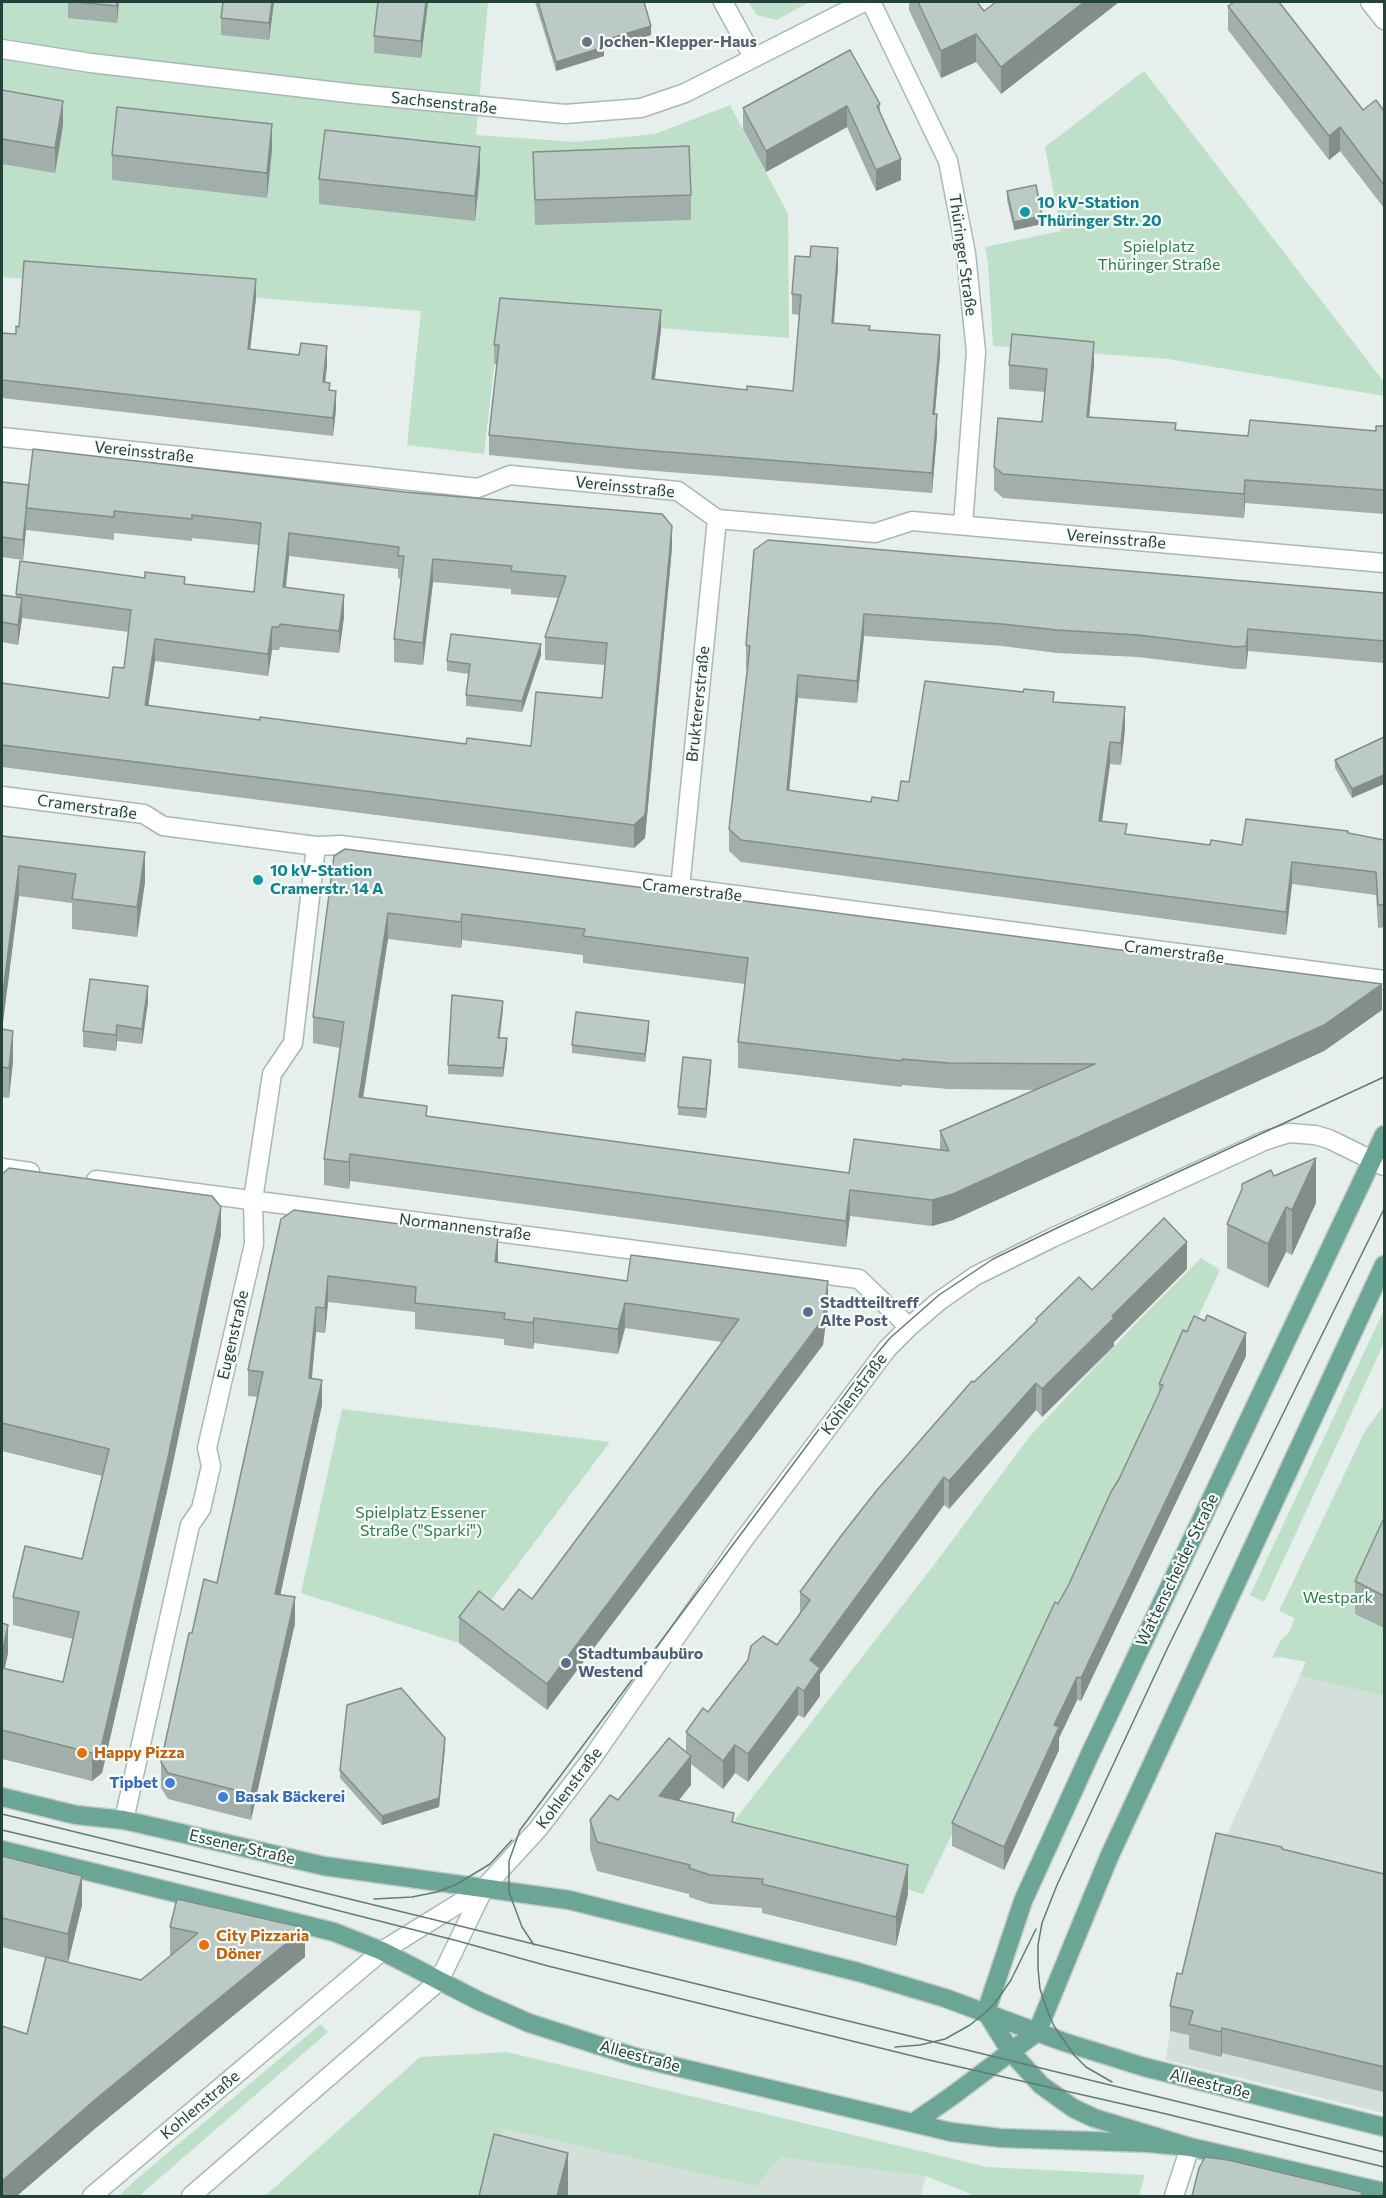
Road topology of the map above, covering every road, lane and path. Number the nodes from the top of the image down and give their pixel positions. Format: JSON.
{"nodes":[{"id":1,"x":723,"y":2,"type":"edge"},
{"id":2,"x":864,"y":2,"type":"edge"},
{"id":3,"x":871,"y":2,"type":"edge"},
{"id":4,"x":1370,"y":2,"type":"edge"},
{"id":5,"x":1384,"y":20,"type":"edge"},
{"id":6,"x":2,"y":49,"type":"edge"},
{"id":7,"x":753,"y":57,"type":"junction"},
{"id":8,"x":2,"y":437,"type":"edge"},
{"id":9,"x":717,"y":519,"type":"junction"},
{"id":10,"x":963,"y":525,"type":"junction"},
{"id":11,"x":1384,"y":563,"type":"edge"},
{"id":12,"x":2,"y":796,"type":"edge"},
{"id":13,"x":316,"y":846,"type":"junction"},
{"id":14,"x":680,"y":888,"type":"junction"},
{"id":15,"x":1384,"y":980,"type":"edge"},
{"id":16,"x":1384,"y":1135,"type":"edge"},
{"id":17,"x":1378,"y":1163,"type":"edge"},
{"id":18,"x":2,"y":1168,"type":"edge"},
{"id":19,"x":44,"y":1174,"type":"edge"},
{"id":20,"x":79,"y":1178,"type":"edge"},
{"id":21,"x":253,"y":1200,"type":"junction"},
{"id":22,"x":1384,"y":1265,"type":"edge"},
{"id":23,"x":909,"y":1327,"type":"junction"},
{"id":24,"x":2,"y":1797,"type":"edge"},
{"id":25,"x":124,"y":1820,"type":"junction"},
{"id":26,"x":2,"y":1850,"type":"edge"},
{"id":27,"x":484,"y":1888,"type":"junction"},
{"id":28,"x":382,"y":1951,"type":"junction"},
{"id":29,"x":439,"y":1981,"type":"junction"},
{"id":30,"x":986,"y":2012,"type":"junction"},
{"id":31,"x":1037,"y":2032,"type":"junction"},
{"id":32,"x":1011,"y":2052,"type":"junction"},
{"id":33,"x":913,"y":2123,"type":"junction"},
{"id":34,"x":1384,"y":2127,"type":"edge"},
{"id":35,"x":1190,"y":2147,"type":"junction"},
{"id":36,"x":1384,"y":2192,"type":"edge"},
{"id":37,"x":92,"y":2196,"type":"edge"},
{"id":38,"x":191,"y":2196,"type":"edge"},
{"id":39,"x":1174,"y":2196,"type":"edge"}],
"edges":[{"from":1,"to":7,"type":"street"},
{"from":2,"to":7,"type":"street","name":"Sachsenstraße"},
{"from":3,"to":10,"type":"street","name":"Thüringer Straße"},
{"from":4,"to":5,"type":"street"},
{"from":6,"to":7,"type":"street","name":"Sachsenstraße"},
{"from":8,"to":9,"type":"street","name":"Vereinsstraße"},
{"from":9,"to":10,"type":"street","name":"Vereinsstraße"},
{"from":9,"to":14,"type":"street","name":"Bruktererstraße"},
{"from":10,"to":11,"type":"street","name":"Vereinsstraße"},
{"from":12,"to":13,"type":"street","name":"Cramerstraße"},
{"from":13,"to":14,"type":"street","name":"Cramerstraße"},
{"from":13,"to":21,"type":"street","name":"Eugenstraße"},
{"from":14,"to":15,"type":"street","name":"Cramerstraße"},
{"from":16,"to":17,"type":"main road","name":"Wattenscheider Straße"},
{"from":17,"to":23,"type":"street","name":"Kohlenstraße"},
{"from":17,"to":30,"type":"main road","name":"Wattenscheider Straße"},
{"from":18,"to":19,"type":"street"},
{"from":20,"to":21,"type":"street","name":"Normannenstraße"},
{"from":21,"to":23,"type":"street","name":"Normannenstraße"},
{"from":21,"to":25,"type":"street","name":"Eugenstraße"},
{"from":22,"to":31,"type":"main road"},
{"from":23,"to":27,"type":"street","name":"Kohlenstraße"},
{"from":24,"to":25,"type":"main road","name":"Essener Straße"},
{"from":25,"to":27,"type":"main road","name":"Essener Straße"},
{"from":26,"to":28,"type":"main road"},
{"from":27,"to":28,"type":"street","name":"Kohlenstraße"},
{"from":27,"to":29,"type":"street","name":"Kohlenstraße"},
{"from":27,"to":30,"type":"main road","name":"Alleestraße"},
{"from":28,"to":29,"type":"main road","name":"Alleestraße"},
{"from":28,"to":37,"type":"street","name":"Kohlenstraße"},
{"from":29,"to":33,"type":"main road","name":"Alleestraße"},
{"from":29,"to":38,"type":"street","name":"Kohlenstraße"},
{"from":30,"to":31,"type":"main road","name":"Alleestraße"},
{"from":30,"to":32,"type":"main road","name":"Alleestraße"},
{"from":31,"to":32,"type":"main road"},
{"from":31,"to":34,"type":"main road","name":"Alleestraße"},
{"from":32,"to":33,"type":"main road"},
{"from":32,"to":35,"type":"main road","name":"Alleestraße"},
{"from":33,"to":35,"type":"main road","name":"Alleestraße"},
{"from":35,"to":36,"type":"main road","name":"Alleestraße"},
{"from":35,"to":39,"type":"street"}]}
